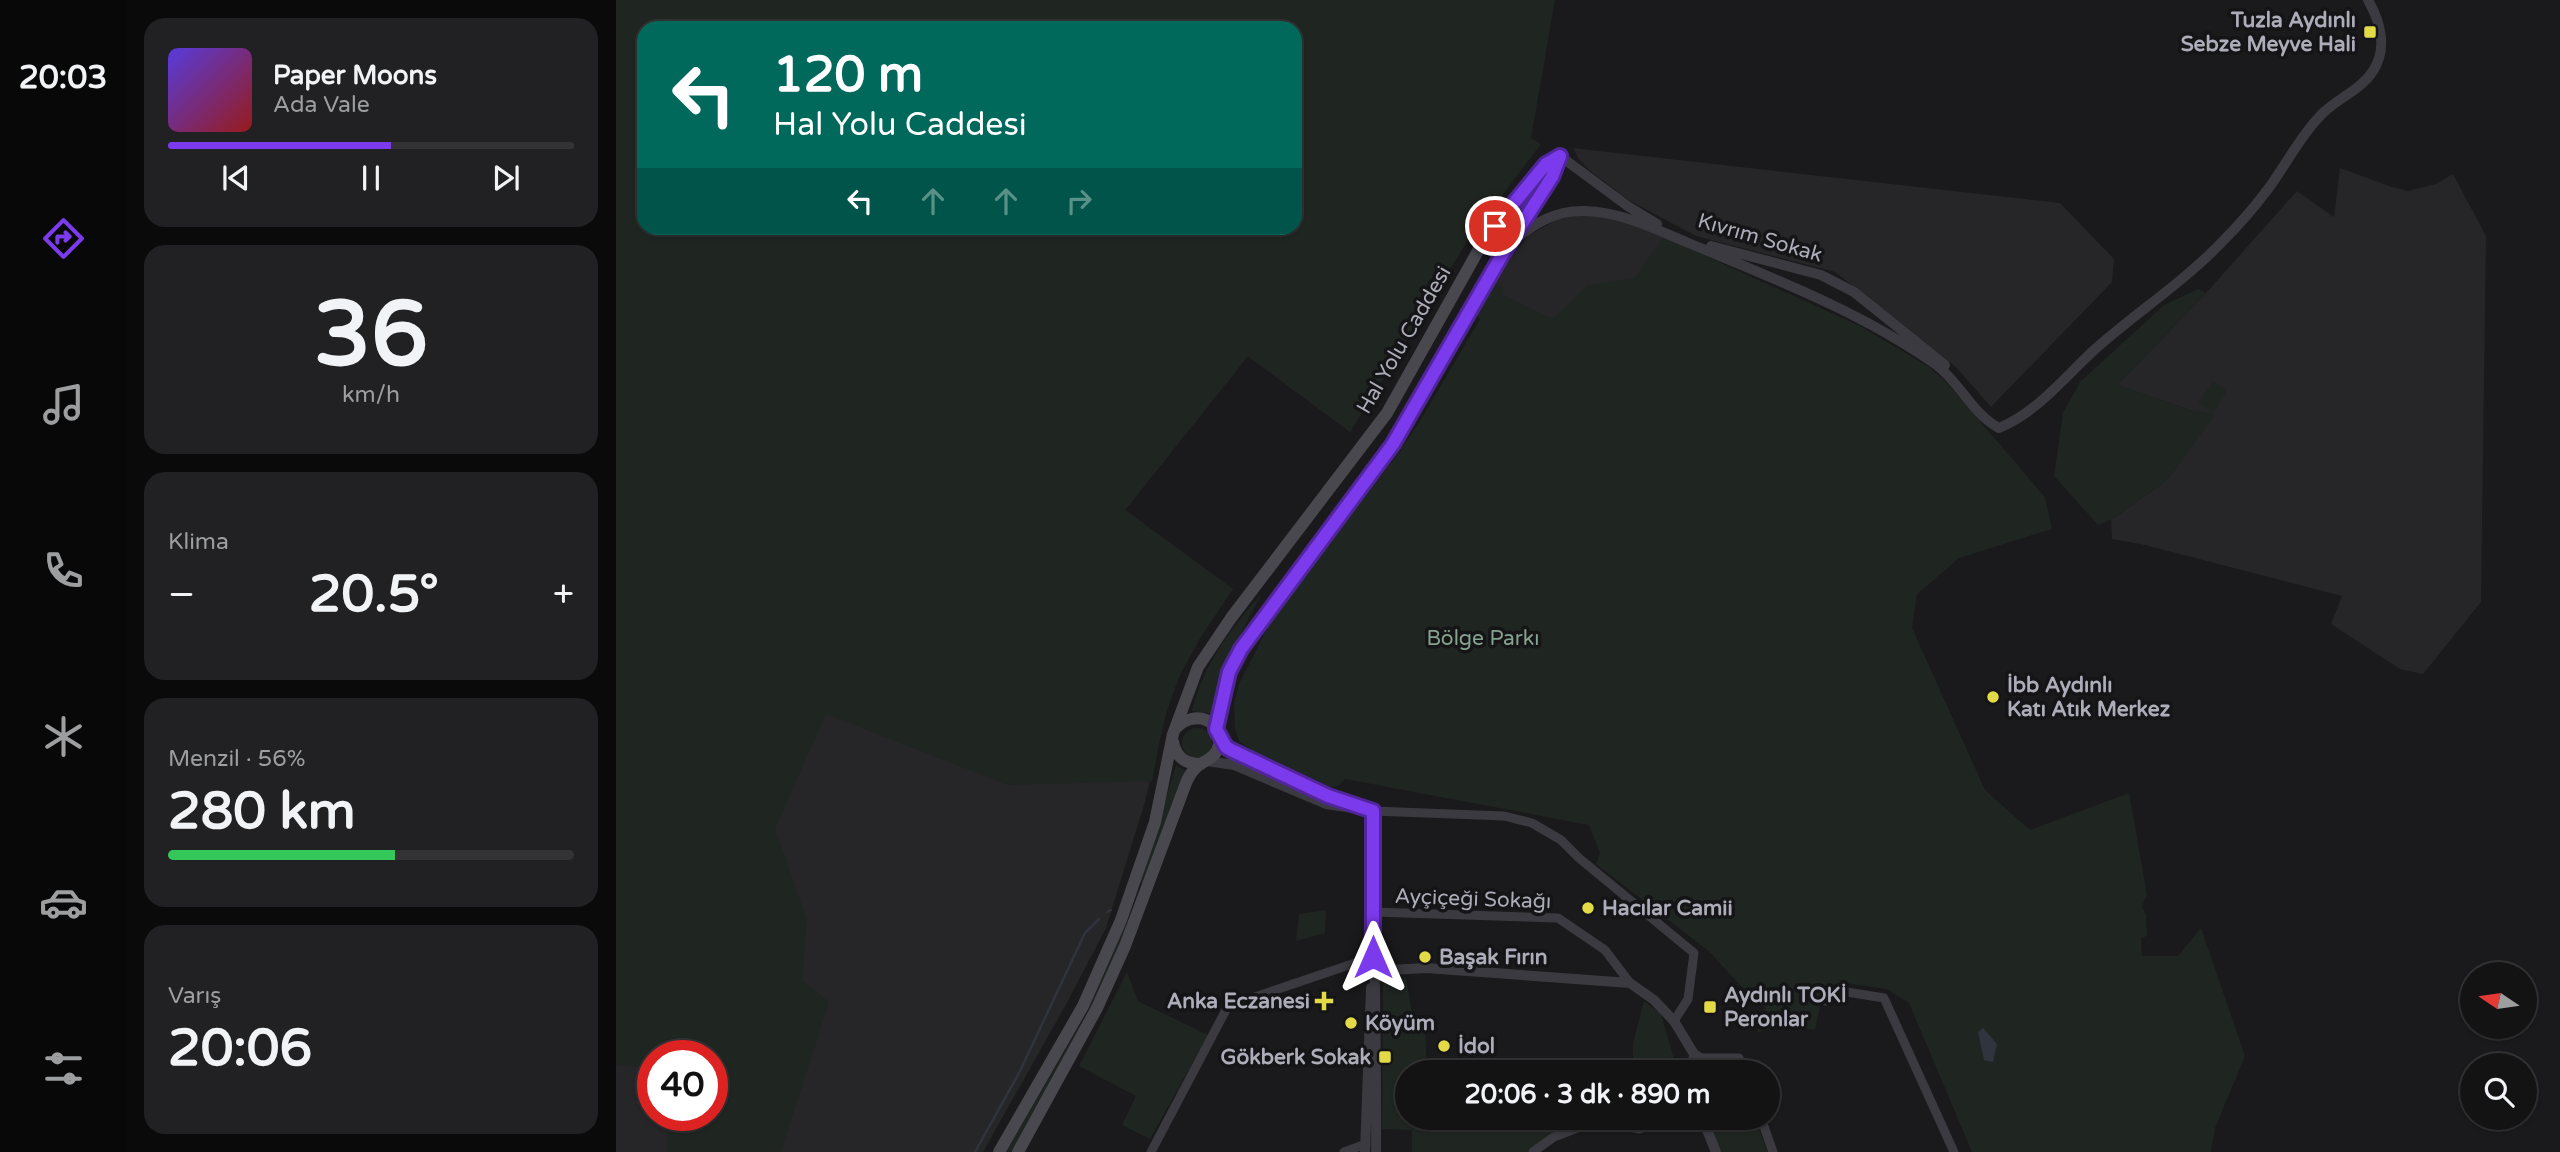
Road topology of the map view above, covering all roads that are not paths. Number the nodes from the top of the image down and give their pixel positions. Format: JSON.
{"nodes":[{"id":1,"x":2368,"y":0,"type":"edge"},
{"id":2,"x":1560,"y":156,"type":"junction"},
{"id":3,"x":1508,"y":245,"type":"junction"},
{"id":4,"x":1999,"y":428,"type":"junction"},
{"id":5,"x":1177,"y":727,"type":"junction"},
{"id":6,"x":1218,"y":732,"type":"junction"},
{"id":7,"x":1172,"y":742,"type":"junction"},
{"id":8,"x":1204,"y":762,"type":"junction"},
{"id":9,"x":1373,"y":811,"type":"junction"},
{"id":10,"x":1373,"y":912,"type":"junction"},
{"id":11,"x":1373,"y":957,"type":"junction"},
{"id":12,"x":1373,"y":971,"type":"junction"},
{"id":13,"x":1630,"y":983,"type":"junction"},
{"id":14,"x":1825,"y":1001,"type":"dead end"},
{"id":15,"x":1674,"y":1021,"type":"junction"},
{"id":16,"x":1694,"y":1054,"type":"junction"},
{"id":17,"x":1693,"y":1060,"type":"edge"},
{"id":18,"x":1740,"y":1060,"type":"edge"},
{"id":19,"x":1572,"y":1130,"type":"edge"},
{"id":20,"x":1707,"y":1130,"type":"edge"},
{"id":21,"x":1765,"y":1130,"type":"edge"},
{"id":22,"x":1365,"y":1148,"type":"edge"},
{"id":23,"x":999,"y":1152,"type":"edge"},
{"id":24,"x":1018,"y":1152,"type":"edge"},
{"id":25,"x":1151,"y":1152,"type":"edge"},
{"id":26,"x":1344,"y":1152,"type":"edge"},
{"id":27,"x":1376,"y":1152,"type":"edge"},
{"id":28,"x":1533,"y":1152,"type":"edge"},
{"id":29,"x":1716,"y":1152,"type":"edge"},
{"id":30,"x":1773,"y":1152,"type":"edge"},
{"id":31,"x":1954,"y":1152,"type":"edge"}],
"edges":[{"from":1,"to":4,"type":"street"},
{"from":2,"to":3,"type":"main road","name":"Hal Yolu Caddesi"},
{"from":2,"to":4,"type":"street","name":"Kıvrım Sokak"},
{"from":2,"to":5,"type":"main road","name":"Hal Yolu Caddesi"},
{"from":3,"to":4,"type":"street"},
{"from":3,"to":6,"type":"main road","name":"Hal Yolu Caddesi"},
{"from":5,"to":6,"type":"main road"},
{"from":5,"to":7,"type":"main road"},
{"from":6,"to":8,"type":"main road"},
{"from":6,"to":9,"type":"street"},
{"from":7,"to":8,"type":"main road"},
{"from":7,"to":23,"type":"main road"},
{"from":8,"to":9,"type":"street"},
{"from":8,"to":24,"type":"main road"},
{"from":9,"to":10,"type":"street"},
{"from":9,"to":15,"type":"street"},
{"from":10,"to":11,"type":"street"},
{"from":10,"to":13,"type":"street","name":"Ayçiçeği Sokağı"},
{"from":11,"to":12,"type":"street"},
{"from":11,"to":25,"type":"street"},
{"from":12,"to":13,"type":"street"},
{"from":12,"to":22,"type":"street"},
{"from":12,"to":27,"type":"street"},
{"from":13,"to":15,"type":"street"},
{"from":14,"to":31,"type":"street"},
{"from":15,"to":16,"type":"street"},
{"from":16,"to":17,"type":"street"},
{"from":16,"to":18,"type":"street"},
{"from":19,"to":28,"type":"street"},
{"from":20,"to":29,"type":"street"},
{"from":21,"to":30,"type":"street"},
{"from":22,"to":26,"type":"street"}]}
